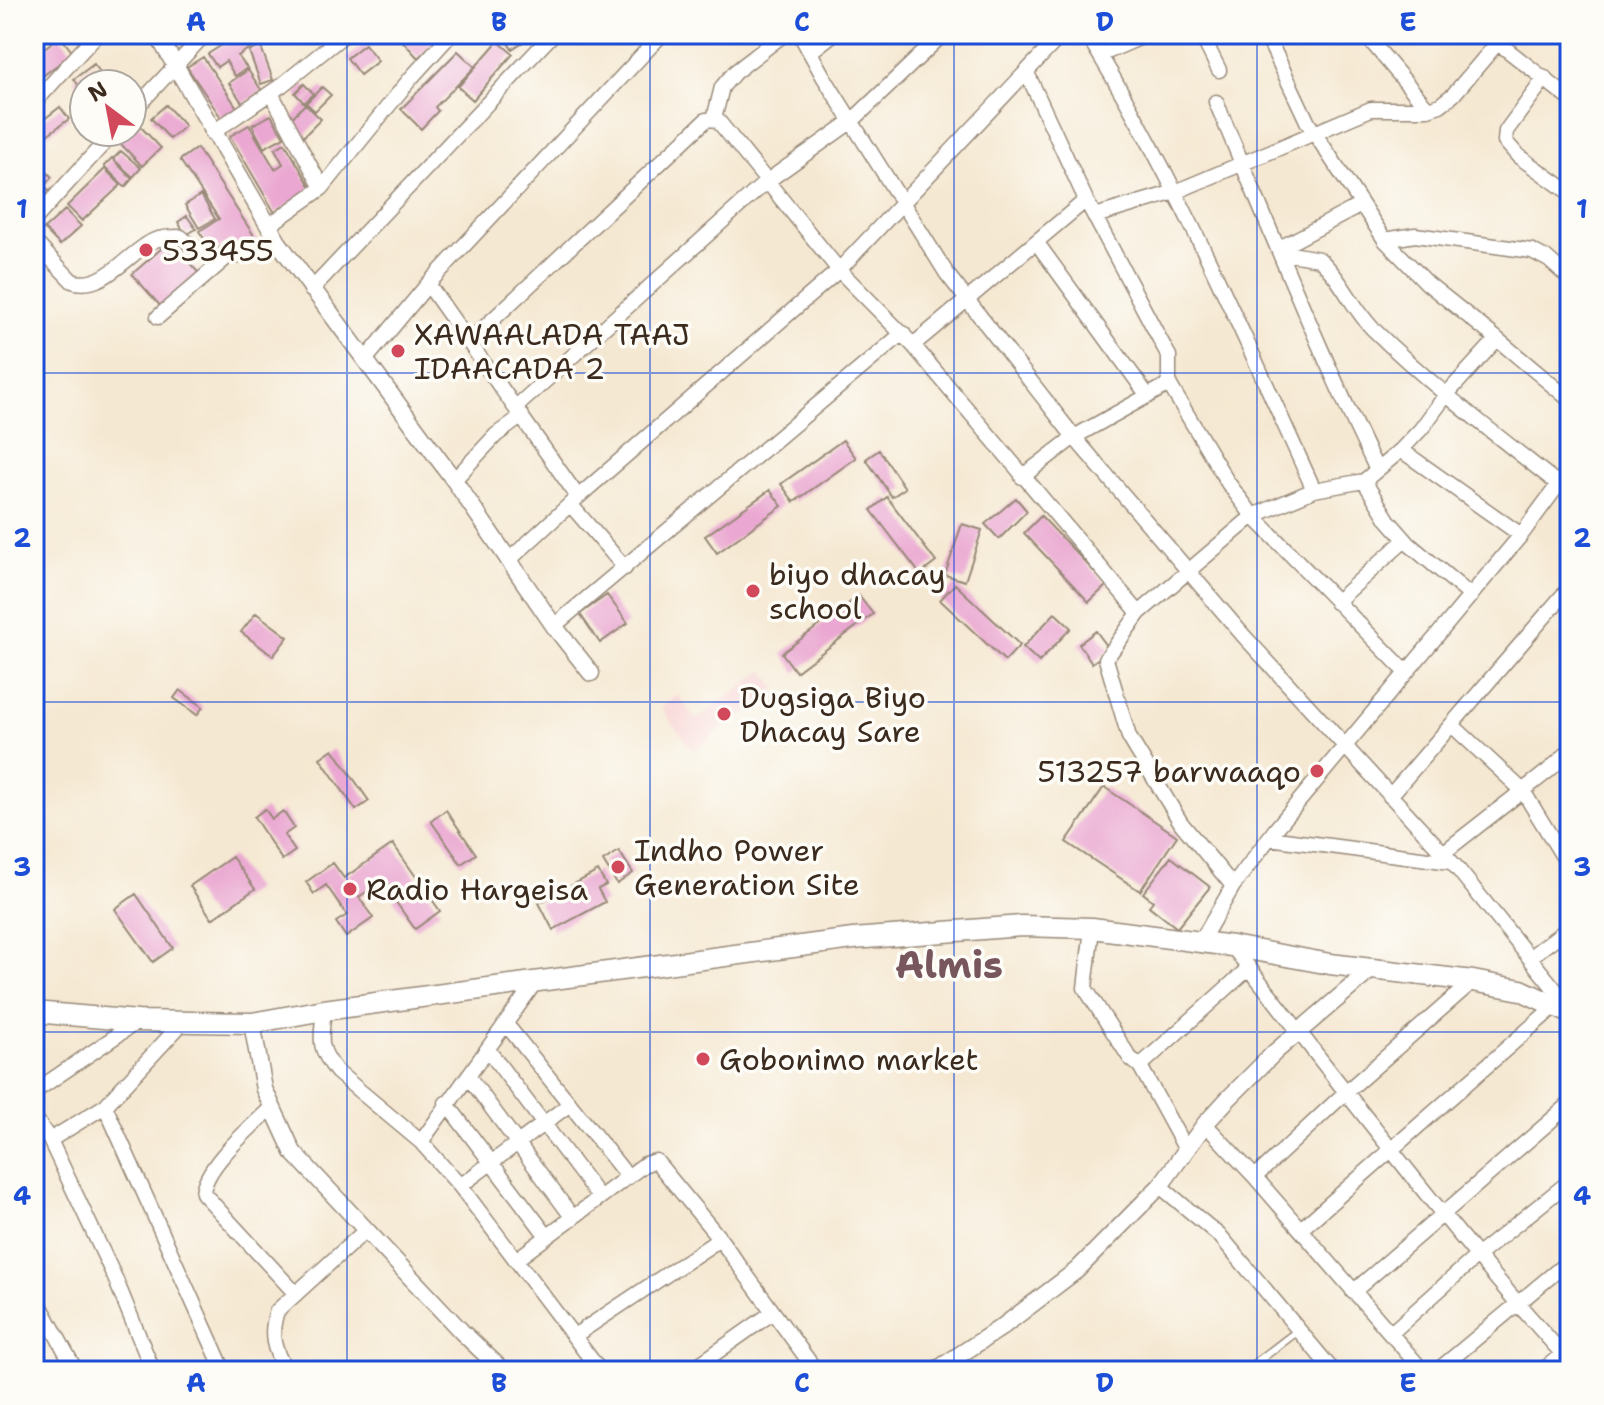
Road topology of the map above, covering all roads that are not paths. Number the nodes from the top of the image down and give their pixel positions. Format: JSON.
{"nodes":[{"id":1,"x":97,"y":34,"type":"edge"},
{"id":2,"x":157,"y":34,"type":"edge"},
{"id":3,"x":205,"y":34,"type":"edge"},
{"id":4,"x":345,"y":34,"type":"edge"},
{"id":5,"x":451,"y":34,"type":"edge"},
{"id":6,"x":553,"y":34,"type":"edge"},
{"id":7,"x":662,"y":34,"type":"edge"},
{"id":8,"x":784,"y":34,"type":"edge"},
{"id":9,"x":800,"y":34,"type":"edge"},
{"id":10,"x":833,"y":34,"type":"edge"},
{"id":11,"x":943,"y":34,"type":"edge"},
{"id":12,"x":1062,"y":34,"type":"edge"},
{"id":13,"x":1087,"y":34,"type":"edge"},
{"id":14,"x":1148,"y":34,"type":"edge"},
{"id":15,"x":1201,"y":34,"type":"edge"},
{"id":16,"x":1266,"y":34,"type":"edge"},
{"id":17,"x":1365,"y":34,"type":"edge"},
{"id":18,"x":1497,"y":37,"type":"edge"},
{"id":19,"x":810,"y":52,"type":"junction"},
{"id":20,"x":1100,"y":55,"type":"junction"},
{"id":21,"x":175,"y":65,"type":"junction"},
{"id":22,"x":1219,"y":70,"type":"dead end"},
{"id":23,"x":1027,"y":73,"type":"junction"},
{"id":24,"x":1545,"y":78,"type":"junction"},
{"id":25,"x":271,"y":93,"type":"junction"},
{"id":26,"x":148,"y":95,"type":"edge"},
{"id":27,"x":1570,"y":99,"type":"edge"},
{"id":28,"x":1216,"y":102,"type":"dead end"},
{"id":29,"x":34,"y":103,"type":"edge"},
{"id":30,"x":1428,"y":109,"type":"junction"},
{"id":31,"x":714,"y":119,"type":"junction"},
{"id":32,"x":852,"y":121,"type":"junction"},
{"id":33,"x":212,"y":133,"type":"junction"},
{"id":34,"x":1314,"y":133,"type":"junction"},
{"id":35,"x":99,"y":148,"type":"edge"},
{"id":36,"x":1244,"y":164,"type":"junction"},
{"id":37,"x":766,"y":182,"type":"junction"},
{"id":38,"x":322,"y":188,"type":"junction"},
{"id":39,"x":1175,"y":192,"type":"junction"},
{"id":40,"x":1570,"y":193,"type":"edge"},
{"id":41,"x":1086,"y":200,"type":"junction"},
{"id":42,"x":904,"y":204,"type":"junction"},
{"id":43,"x":1361,"y":205,"type":"junction"},
{"id":44,"x":1095,"y":216,"type":"junction"},
{"id":45,"x":34,"y":220,"type":"edge"},
{"id":46,"x":268,"y":226,"type":"junction"},
{"id":47,"x":1385,"y":240,"type":"junction"},
{"id":48,"x":34,"y":241,"type":"edge"},
{"id":49,"x":278,"y":242,"type":"junction"},
{"id":50,"x":1037,"y":243,"type":"junction"},
{"id":51,"x":1279,"y":250,"type":"junction"},
{"id":52,"x":226,"y":258,"type":"junction"},
{"id":53,"x":839,"y":270,"type":"junction"},
{"id":54,"x":1570,"y":279,"type":"edge"},
{"id":55,"x":428,"y":284,"type":"junction"},
{"id":56,"x":311,"y":290,"type":"junction"},
{"id":57,"x":968,"y":302,"type":"junction"},
{"id":58,"x":158,"y":317,"type":"dead end"},
{"id":59,"x":908,"y":339,"type":"junction"},
{"id":60,"x":1497,"y":339,"type":"junction"},
{"id":61,"x":470,"y":341,"type":"junction"},
{"id":62,"x":366,"y":359,"type":"junction"},
{"id":63,"x":1169,"y":384,"type":"junction"},
{"id":64,"x":1446,"y":395,"type":"junction"},
{"id":65,"x":1148,"y":396,"type":"junction"},
{"id":66,"x":1570,"y":400,"type":"edge"},
{"id":67,"x":519,"y":412,"type":"junction"},
{"id":68,"x":1074,"y":437,"type":"junction"},
{"id":69,"x":1401,"y":450,"type":"junction"},
{"id":70,"x":1570,"y":469,"type":"edge"},
{"id":71,"x":1377,"y":470,"type":"junction"},
{"id":72,"x":1022,"y":477,"type":"junction"},
{"id":73,"x":454,"y":480,"type":"junction"},
{"id":74,"x":1364,"y":481,"type":"junction"},
{"id":75,"x":1558,"y":484,"type":"junction"},
{"id":76,"x":1314,"y":490,"type":"junction"},
{"id":77,"x":574,"y":500,"type":"junction"},
{"id":78,"x":1253,"y":516,"type":"junction"},
{"id":79,"x":1521,"y":535,"type":"junction"},
{"id":80,"x":1405,"y":540,"type":"junction"},
{"id":81,"x":508,"y":561,"type":"junction"},
{"id":82,"x":625,"y":568,"type":"junction"},
{"id":83,"x":1188,"y":571,"type":"junction"},
{"id":84,"x":1570,"y":587,"type":"edge"},
{"id":85,"x":1471,"y":596,"type":"junction"},
{"id":86,"x":1336,"y":602,"type":"junction"},
{"id":87,"x":1139,"y":613,"type":"junction"},
{"id":88,"x":554,"y":626,"type":"junction"},
{"id":89,"x":1406,"y":672,"type":"junction"},
{"id":90,"x":591,"y":673,"type":"dead end"},
{"id":91,"x":1453,"y":726,"type":"junction"},
{"id":92,"x":1345,"y":744,"type":"junction"},
{"id":93,"x":1570,"y":751,"type":"edge"},
{"id":94,"x":1523,"y":791,"type":"junction"},
{"id":95,"x":1390,"y":796,"type":"junction"},
{"id":96,"x":1269,"y":838,"type":"junction"},
{"id":97,"x":1566,"y":850,"type":"edge"},
{"id":98,"x":1447,"y":857,"type":"junction"},
{"id":99,"x":1570,"y":868,"type":"edge"},
{"id":100,"x":1233,"y":886,"type":"junction"},
{"id":101,"x":1570,"y":927,"type":"edge"},
{"id":102,"x":1092,"y":928,"type":"junction"},
{"id":103,"x":1200,"y":943,"type":"junction"},
{"id":104,"x":1232,"y":946,"type":"junction"},
{"id":105,"x":1530,"y":957,"type":"junction"},
{"id":106,"x":1249,"y":968,"type":"junction"},
{"id":107,"x":1372,"y":969,"type":"junction"},
{"id":108,"x":536,"y":981,"type":"junction"},
{"id":109,"x":1473,"y":981,"type":"junction"},
{"id":110,"x":1565,"y":1008,"type":"edge"},
{"id":111,"x":324,"y":1010,"type":"junction"},
{"id":112,"x":34,"y":1012,"type":"edge"},
{"id":113,"x":138,"y":1021,"type":"junction"},
{"id":114,"x":183,"y":1022,"type":"junction"},
{"id":115,"x":252,"y":1023,"type":"junction"},
{"id":116,"x":506,"y":1024,"type":"junction"},
{"id":117,"x":1299,"y":1031,"type":"junction"},
{"id":118,"x":488,"y":1050,"type":"junction"},
{"id":119,"x":1140,"y":1066,"type":"junction"},
{"id":120,"x":468,"y":1076,"type":"junction"},
{"id":121,"x":34,"y":1092,"type":"edge"},
{"id":122,"x":1346,"y":1092,"type":"junction"},
{"id":123,"x":446,"y":1103,"type":"junction"},
{"id":124,"x":570,"y":1104,"type":"junction"},
{"id":125,"x":1570,"y":1104,"type":"edge"},
{"id":126,"x":105,"y":1106,"type":"junction"},
{"id":127,"x":271,"y":1108,"type":"junction"},
{"id":128,"x":34,"y":1117,"type":"edge"},
{"id":129,"x":1205,"y":1124,"type":"junction"},
{"id":130,"x":543,"y":1125,"type":"junction"},
{"id":131,"x":50,"y":1140,"type":"junction"},
{"id":132,"x":421,"y":1142,"type":"junction"},
{"id":133,"x":519,"y":1144,"type":"junction"},
{"id":134,"x":1392,"y":1148,"type":"junction"},
{"id":135,"x":1186,"y":1150,"type":"junction"},
{"id":136,"x":492,"y":1163,"type":"junction"},
{"id":137,"x":628,"y":1177,"type":"junction"},
{"id":138,"x":1255,"y":1177,"type":"junction"},
{"id":139,"x":1570,"y":1181,"type":"edge"},
{"id":140,"x":460,"y":1186,"type":"junction"},
{"id":141,"x":1160,"y":1186,"type":"junction"},
{"id":142,"x":599,"y":1197,"type":"junction"},
{"id":143,"x":1442,"y":1212,"type":"junction"},
{"id":144,"x":573,"y":1218,"type":"junction"},
{"id":145,"x":1301,"y":1229,"type":"junction"},
{"id":146,"x":366,"y":1230,"type":"junction"},
{"id":147,"x":547,"y":1236,"type":"junction"},
{"id":148,"x":720,"y":1239,"type":"junction"},
{"id":149,"x":1478,"y":1255,"type":"junction"},
{"id":150,"x":517,"y":1259,"type":"junction"},
{"id":151,"x":1570,"y":1260,"type":"edge"},
{"id":152,"x":1353,"y":1292,"type":"junction"},
{"id":153,"x":296,"y":1294,"type":"junction"},
{"id":154,"x":34,"y":1295,"type":"edge"},
{"id":155,"x":1518,"y":1304,"type":"junction"},
{"id":156,"x":772,"y":1313,"type":"junction"},
{"id":157,"x":1300,"y":1329,"type":"junction"},
{"id":158,"x":1390,"y":1334,"type":"junction"},
{"id":159,"x":574,"y":1336,"type":"junction"},
{"id":160,"x":1568,"y":1355,"type":"edge"},
{"id":161,"x":497,"y":1365,"type":"edge"},
{"id":162,"x":76,"y":1371,"type":"edge"},
{"id":163,"x":153,"y":1371,"type":"edge"},
{"id":164,"x":224,"y":1371,"type":"edge"},
{"id":165,"x":286,"y":1371,"type":"edge"},
{"id":166,"x":478,"y":1371,"type":"edge"},
{"id":167,"x":600,"y":1371,"type":"edge"},
{"id":168,"x":690,"y":1371,"type":"edge"},
{"id":169,"x":816,"y":1371,"type":"edge"},
{"id":170,"x":935,"y":1371,"type":"edge"},
{"id":171,"x":1245,"y":1371,"type":"edge"},
{"id":172,"x":1333,"y":1371,"type":"edge"},
{"id":173,"x":1423,"y":1371,"type":"edge"},
{"id":174,"x":1437,"y":1371,"type":"edge"},
{"id":175,"x":1542,"y":1371,"type":"edge"}],
"edges":[{"from":1,"to":29,"type":"street"},
{"from":2,"to":21,"type":"street"},
{"from":3,"to":21,"type":"street"},
{"from":4,"to":25,"type":"street"},
{"from":5,"to":38,"type":"street"},
{"from":6,"to":56,"type":"street"},
{"from":7,"to":55,"type":"street"},
{"from":8,"to":31,"type":"street"},
{"from":9,"to":19,"type":"street"},
{"from":10,"to":19,"type":"street"},
{"from":11,"to":32,"type":"street"},
{"from":12,"to":23,"type":"street"},
{"from":13,"to":20,"type":"street"},
{"from":14,"to":20,"type":"street"},
{"from":15,"to":22,"type":"street"},
{"from":16,"to":34,"type":"street"},
{"from":17,"to":30,"type":"street"},
{"from":18,"to":24,"type":"street"},
{"from":18,"to":30,"type":"street"},
{"from":19,"to":32,"type":"street"},
{"from":20,"to":39,"type":"street"},
{"from":21,"to":26,"type":"street"},
{"from":21,"to":33,"type":"street"},
{"from":23,"to":41,"type":"street"},
{"from":23,"to":42,"type":"street"},
{"from":24,"to":27,"type":"street"},
{"from":24,"to":40,"type":"street"},
{"from":25,"to":33,"type":"street"},
{"from":25,"to":38,"type":"street"},
{"from":28,"to":36,"type":"street"},
{"from":30,"to":34,"type":"street"},
{"from":31,"to":37,"type":"street"},
{"from":31,"to":61,"type":"street"},
{"from":32,"to":37,"type":"street"},
{"from":32,"to":42,"type":"street"},
{"from":33,"to":46,"type":"street"},
{"from":34,"to":36,"type":"street"},
{"from":34,"to":43,"type":"street"},
{"from":35,"to":45,"type":"street"},
{"from":36,"to":39,"type":"street"},
{"from":36,"to":51,"type":"street"},
{"from":37,"to":53,"type":"street"},
{"from":37,"to":67,"type":"street"},
{"from":38,"to":46,"type":"street"},
{"from":39,"to":44,"type":"street"},
{"from":39,"to":76,"type":"street"},
{"from":41,"to":44,"type":"street"},
{"from":41,"to":50,"type":"street"},
{"from":42,"to":53,"type":"street"},
{"from":42,"to":57,"type":"street"},
{"from":43,"to":47,"type":"street"},
{"from":43,"to":51,"type":"street"},
{"from":44,"to":63,"type":"street"},
{"from":46,"to":49,"type":"street"},
{"from":47,"to":54,"type":"street"},
{"from":47,"to":60,"type":"street"},
{"from":48,"to":52,"type":"street"},
{"from":49,"to":52,"type":"street"},
{"from":49,"to":56,"type":"street"},
{"from":50,"to":57,"type":"street"},
{"from":50,"to":65,"type":"street"},
{"from":51,"to":64,"type":"street"},
{"from":51,"to":71,"type":"street"},
{"from":52,"to":58,"type":"street"},
{"from":53,"to":59,"type":"street"},
{"from":53,"to":77,"type":"street"},
{"from":55,"to":61,"type":"street"},
{"from":55,"to":62,"type":"street"},
{"from":56,"to":62,"type":"street"},
{"from":57,"to":59,"type":"street"},
{"from":57,"to":68,"type":"street"},
{"from":59,"to":72,"type":"street"},
{"from":59,"to":82,"type":"street"},
{"from":60,"to":64,"type":"street"},
{"from":60,"to":66,"type":"street"},
{"from":61,"to":67,"type":"street"},
{"from":62,"to":73,"type":"street"},
{"from":63,"to":65,"type":"street"},
{"from":63,"to":78,"type":"street"},
{"from":64,"to":69,"type":"street"},
{"from":64,"to":75,"type":"street"},
{"from":65,"to":68,"type":"street"},
{"from":67,"to":73,"type":"street"},
{"from":67,"to":77,"type":"street"},
{"from":68,"to":72,"type":"street"},
{"from":68,"to":83,"type":"street"},
{"from":69,"to":71,"type":"street"},
{"from":69,"to":79,"type":"street"},
{"from":70,"to":75,"type":"street"},
{"from":71,"to":74,"type":"street"},
{"from":72,"to":87,"type":"street"},
{"from":73,"to":81,"type":"street"},
{"from":74,"to":76,"type":"street"},
{"from":74,"to":80,"type":"street"},
{"from":75,"to":79,"type":"street"},
{"from":76,"to":78,"type":"street"},
{"from":77,"to":81,"type":"street"},
{"from":77,"to":82,"type":"street"},
{"from":78,"to":83,"type":"street"},
{"from":78,"to":86,"type":"street"},
{"from":79,"to":85,"type":"street"},
{"from":80,"to":85,"type":"street"},
{"from":80,"to":86,"type":"street"},
{"from":81,"to":88,"type":"street"},
{"from":82,"to":88,"type":"street"},
{"from":83,"to":87,"type":"street"},
{"from":83,"to":92,"type":"street"},
{"from":84,"to":91,"type":"street"},
{"from":85,"to":89,"type":"street"},
{"from":86,"to":89,"type":"street"},
{"from":87,"to":100,"type":"street"},
{"from":88,"to":90,"type":"street"},
{"from":89,"to":92,"type":"street"},
{"from":91,"to":94,"type":"street"},
{"from":91,"to":95,"type":"street"},
{"from":92,"to":95,"type":"street"},
{"from":92,"to":96,"type":"street"},
{"from":93,"to":94,"type":"street"},
{"from":94,"to":97,"type":"street"},
{"from":94,"to":98,"type":"street"},
{"from":95,"to":98,"type":"street"},
{"from":96,"to":98,"type":"street"},
{"from":96,"to":100,"type":"street"},
{"from":97,"to":99,"type":"street"},
{"from":98,"to":105,"type":"street"},
{"from":100,"to":103,"type":"street"},
{"from":101,"to":105,"type":"street"},
{"from":102,"to":103,"type":"main road"},
{"from":102,"to":108,"type":"main road"},
{"from":102,"to":119,"type":"street"},
{"from":103,"to":104,"type":"main road"},
{"from":104,"to":106,"type":"street"},
{"from":104,"to":107,"type":"main road"},
{"from":105,"to":110,"type":"street"},
{"from":106,"to":117,"type":"street"},
{"from":106,"to":119,"type":"street"},
{"from":107,"to":109,"type":"main road"},
{"from":107,"to":117,"type":"street"},
{"from":108,"to":111,"type":"main road"},
{"from":108,"to":116,"type":"street"},
{"from":109,"to":110,"type":"main road"},
{"from":109,"to":122,"type":"street"},
{"from":110,"to":134,"type":"street"},
{"from":111,"to":115,"type":"main road"},
{"from":111,"to":132,"type":"street"},
{"from":112,"to":113,"type":"main road"},
{"from":113,"to":114,"type":"main road"},
{"from":113,"to":121,"type":"street"},
{"from":114,"to":115,"type":"main road"},
{"from":114,"to":126,"type":"street"},
{"from":115,"to":127,"type":"street"},
{"from":116,"to":118,"type":"street"},
{"from":116,"to":124,"type":"street"},
{"from":117,"to":122,"type":"street"},
{"from":117,"to":129,"type":"street"},
{"from":118,"to":120,"type":"street"},
{"from":118,"to":130,"type":"street"},
{"from":119,"to":135,"type":"street"},
{"from":120,"to":123,"type":"street"},
{"from":120,"to":133,"type":"street"},
{"from":122,"to":134,"type":"street"},
{"from":122,"to":138,"type":"street"},
{"from":123,"to":132,"type":"street"},
{"from":123,"to":136,"type":"street"},
{"from":124,"to":130,"type":"street"},
{"from":124,"to":137,"type":"street"},
{"from":125,"to":143,"type":"street"},
{"from":126,"to":131,"type":"street"},
{"from":126,"to":164,"type":"street"},
{"from":127,"to":146,"type":"street"},
{"from":127,"to":153,"type":"street"},
{"from":128,"to":131,"type":"street"},
{"from":129,"to":135,"type":"street"},
{"from":129,"to":138,"type":"street"},
{"from":130,"to":133,"type":"street"},
{"from":130,"to":142,"type":"street"},
{"from":131,"to":163,"type":"street"},
{"from":132,"to":140,"type":"street"},
{"from":133,"to":136,"type":"street"},
{"from":133,"to":144,"type":"street"},
{"from":134,"to":143,"type":"street"},
{"from":134,"to":145,"type":"street"},
{"from":135,"to":141,"type":"street"},
{"from":136,"to":140,"type":"street"},
{"from":136,"to":147,"type":"street"},
{"from":137,"to":142,"type":"street"},
{"from":137,"to":148,"type":"street"},
{"from":138,"to":145,"type":"street"},
{"from":139,"to":149,"type":"street"},
{"from":140,"to":150,"type":"street"},
{"from":141,"to":157,"type":"street"},
{"from":141,"to":170,"type":"street"},
{"from":142,"to":144,"type":"street"},
{"from":143,"to":149,"type":"street"},
{"from":143,"to":152,"type":"street"},
{"from":144,"to":147,"type":"street"},
{"from":145,"to":152,"type":"street"},
{"from":146,"to":153,"type":"street"},
{"from":146,"to":161,"type":"street"},
{"from":147,"to":150,"type":"street"},
{"from":148,"to":156,"type":"street"},
{"from":148,"to":159,"type":"street"},
{"from":149,"to":155,"type":"street"},
{"from":149,"to":158,"type":"street"},
{"from":150,"to":159,"type":"street"},
{"from":151,"to":155,"type":"street"},
{"from":152,"to":158,"type":"street"},
{"from":153,"to":165,"type":"street"},
{"from":154,"to":162,"type":"street"},
{"from":155,"to":160,"type":"street"},
{"from":155,"to":174,"type":"street"},
{"from":156,"to":168,"type":"street"},
{"from":156,"to":169,"type":"street"},
{"from":157,"to":171,"type":"lane"},
{"from":157,"to":172,"type":"street"},
{"from":158,"to":173,"type":"street"},
{"from":159,"to":167,"type":"street"},
{"from":160,"to":175,"type":"street"},
{"from":161,"to":166,"type":"street"}]}
